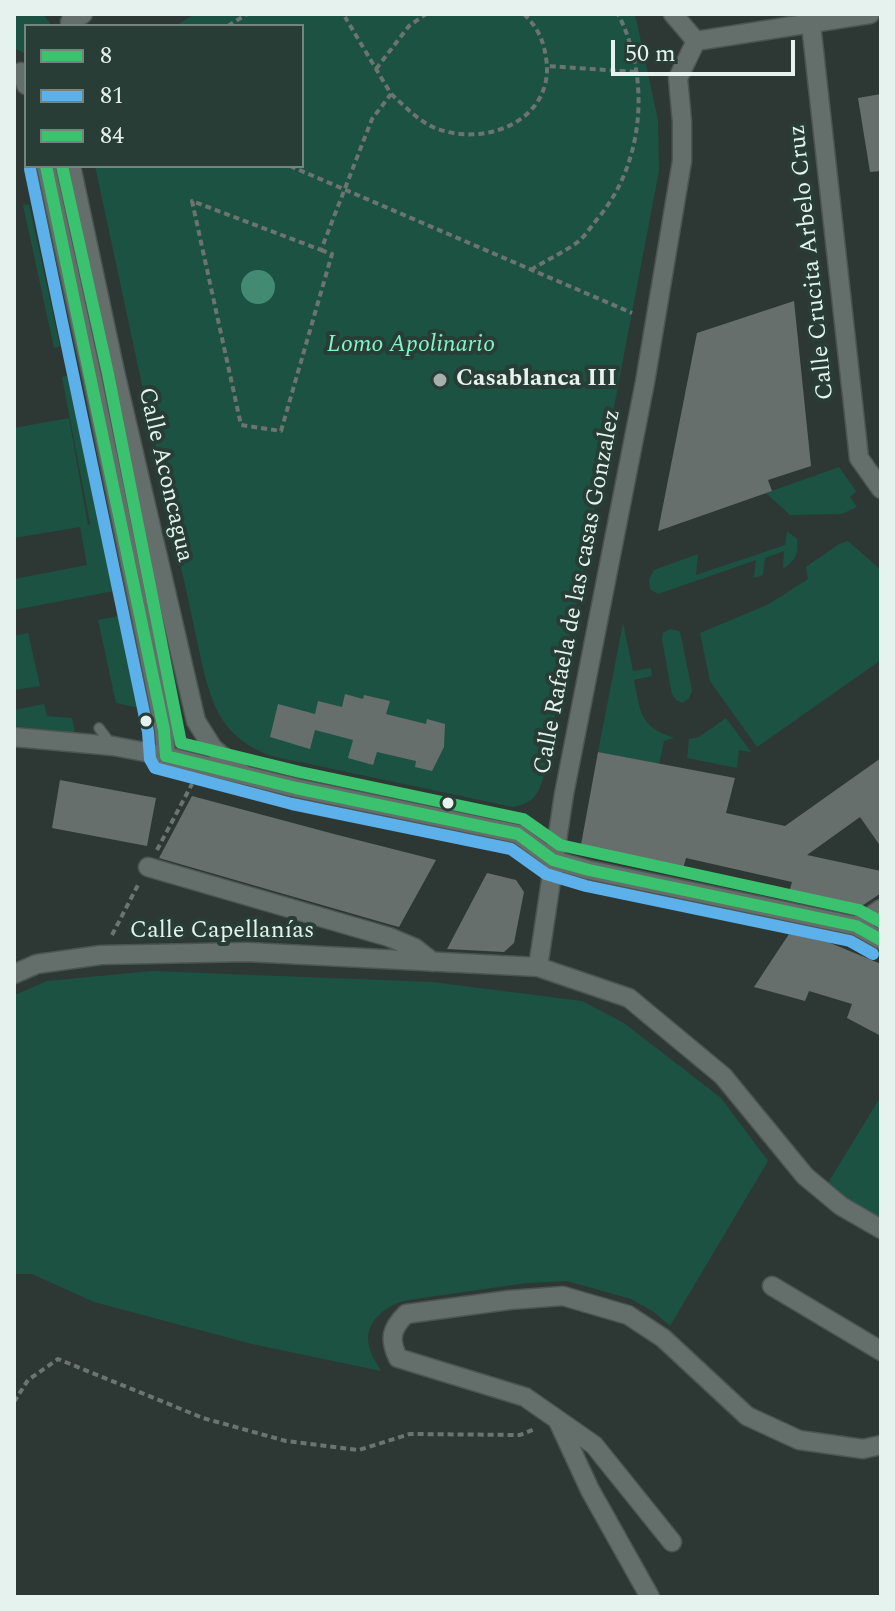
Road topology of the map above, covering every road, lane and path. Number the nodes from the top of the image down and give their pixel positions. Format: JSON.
{"nodes":[{"id":1,"x":426,"y":14,"type":"edge"},
{"id":2,"x":524,"y":14,"type":"edge"},
{"id":3,"x":618,"y":14,"type":"edge"},
{"id":4,"x":673,"y":14,"type":"edge"},
{"id":5,"x":870,"y":14,"type":"edge"},
{"id":6,"x":345,"y":17,"type":"dead end"},
{"id":7,"x":811,"y":24,"type":"junction"},
{"id":8,"x":696,"y":41,"type":"junction"},
{"id":9,"x":547,"y":66,"type":"junction"},
{"id":10,"x":376,"y":69,"type":"junction"},
{"id":11,"x":636,"y":72,"type":"junction"},
{"id":12,"x":391,"y":94,"type":"junction"},
{"id":13,"x":46,"y":168,"type":"edge"},
{"id":14,"x":71,"y":168,"type":"edge"},
{"id":15,"x":295,"y":168,"type":"edge"},
{"id":16,"x":346,"y":190,"type":"junction"},
{"id":17,"x":321,"y":250,"type":"junction"},
{"id":18,"x":531,"y":270,"type":"junction"},
{"id":19,"x":632,"y":313,"type":"dead end"},
{"id":20,"x":881,"y":489,"type":"edge"},
{"id":21,"x":99,"y":728,"type":"dead end"},
{"id":22,"x":14,"y":737,"type":"edge"},
{"id":23,"x":113,"y":746,"type":"junction"},
{"id":24,"x":166,"y":756,"type":"junction"},
{"id":25,"x":246,"y":777,"type":"junction"},
{"id":26,"x":553,"y":860,"type":"junction"},
{"id":27,"x":148,"y":867,"type":"dead end"},
{"id":28,"x":881,"y":909,"type":"edge"},
{"id":29,"x":856,"y":926,"type":"junction"},
{"id":30,"x":881,"y":940,"type":"edge"},
{"id":31,"x":433,"y":962,"type":"junction"},
{"id":32,"x":538,"y":967,"type":"junction"},
{"id":33,"x":14,"y":974,"type":"edge"},
{"id":34,"x":881,"y":1229,"type":"edge"},
{"id":35,"x":772,"y":1286,"type":"dead end"},
{"id":36,"x":881,"y":1351,"type":"edge"},
{"id":37,"x":14,"y":1402,"type":"edge"},
{"id":38,"x":558,"y":1421,"type":"junction"},
{"id":39,"x":881,"y":1445,"type":"edge"},
{"id":40,"x":672,"y":1542,"type":"dead end"},
{"id":41,"x":650,"y":1597,"type":"edge"}],
"edges":[{"from":1,"to":10,"type":"path"},
{"from":2,"to":9,"type":"path"},
{"from":3,"to":11,"type":"path"},
{"from":4,"to":8,"type":"street"},
{"from":5,"to":7,"type":"street"},
{"from":6,"to":10,"type":"path"},
{"from":7,"to":8,"type":"street"},
{"from":7,"to":20,"type":"street","name":"Calle Crucita Arbelo Cruz"},
{"from":8,"to":26,"type":"street","name":"Calle Rafaela de las casas Gonzalez"},
{"from":9,"to":11,"type":"path"},
{"from":9,"to":12,"type":"path"},
{"from":10,"to":12,"type":"path"},
{"from":11,"to":18,"type":"path"},
{"from":12,"to":16,"type":"path"},
{"from":13,"to":24,"type":"street","name":"Calle Aconcagua"},
{"from":14,"to":25,"type":"street","name":"Calle Aconcagua"},
{"from":15,"to":16,"type":"path"},
{"from":16,"to":17,"type":"path"},
{"from":16,"to":18,"type":"path"},
{"from":17,"to":17,"type":"path"},
{"from":18,"to":19,"type":"path"},
{"from":21,"to":23,"type":"lane"},
{"from":22,"to":23,"type":"street"},
{"from":23,"to":24,"type":"street"},
{"from":24,"to":25,"type":"street"},
{"from":25,"to":26,"type":"street"},
{"from":26,"to":29,"type":"street"},
{"from":26,"to":32,"type":"street","name":"Calle Rafaela de las casas Gonzalez"},
{"from":27,"to":31,"type":"street","name":"Calle Capellanías"},
{"from":28,"to":29,"type":"street"},
{"from":29,"to":30,"type":"street"},
{"from":31,"to":32,"type":"street","name":"Calle Capellanías"},
{"from":31,"to":33,"type":"street","name":"Calle Capellanías"},
{"from":32,"to":34,"type":"street","name":"Calle Capellanías"},
{"from":35,"to":36,"type":"street"},
{"from":37,"to":38,"type":"path"},
{"from":38,"to":39,"type":"street"},
{"from":38,"to":40,"type":"street"},
{"from":38,"to":41,"type":"street"}]}
